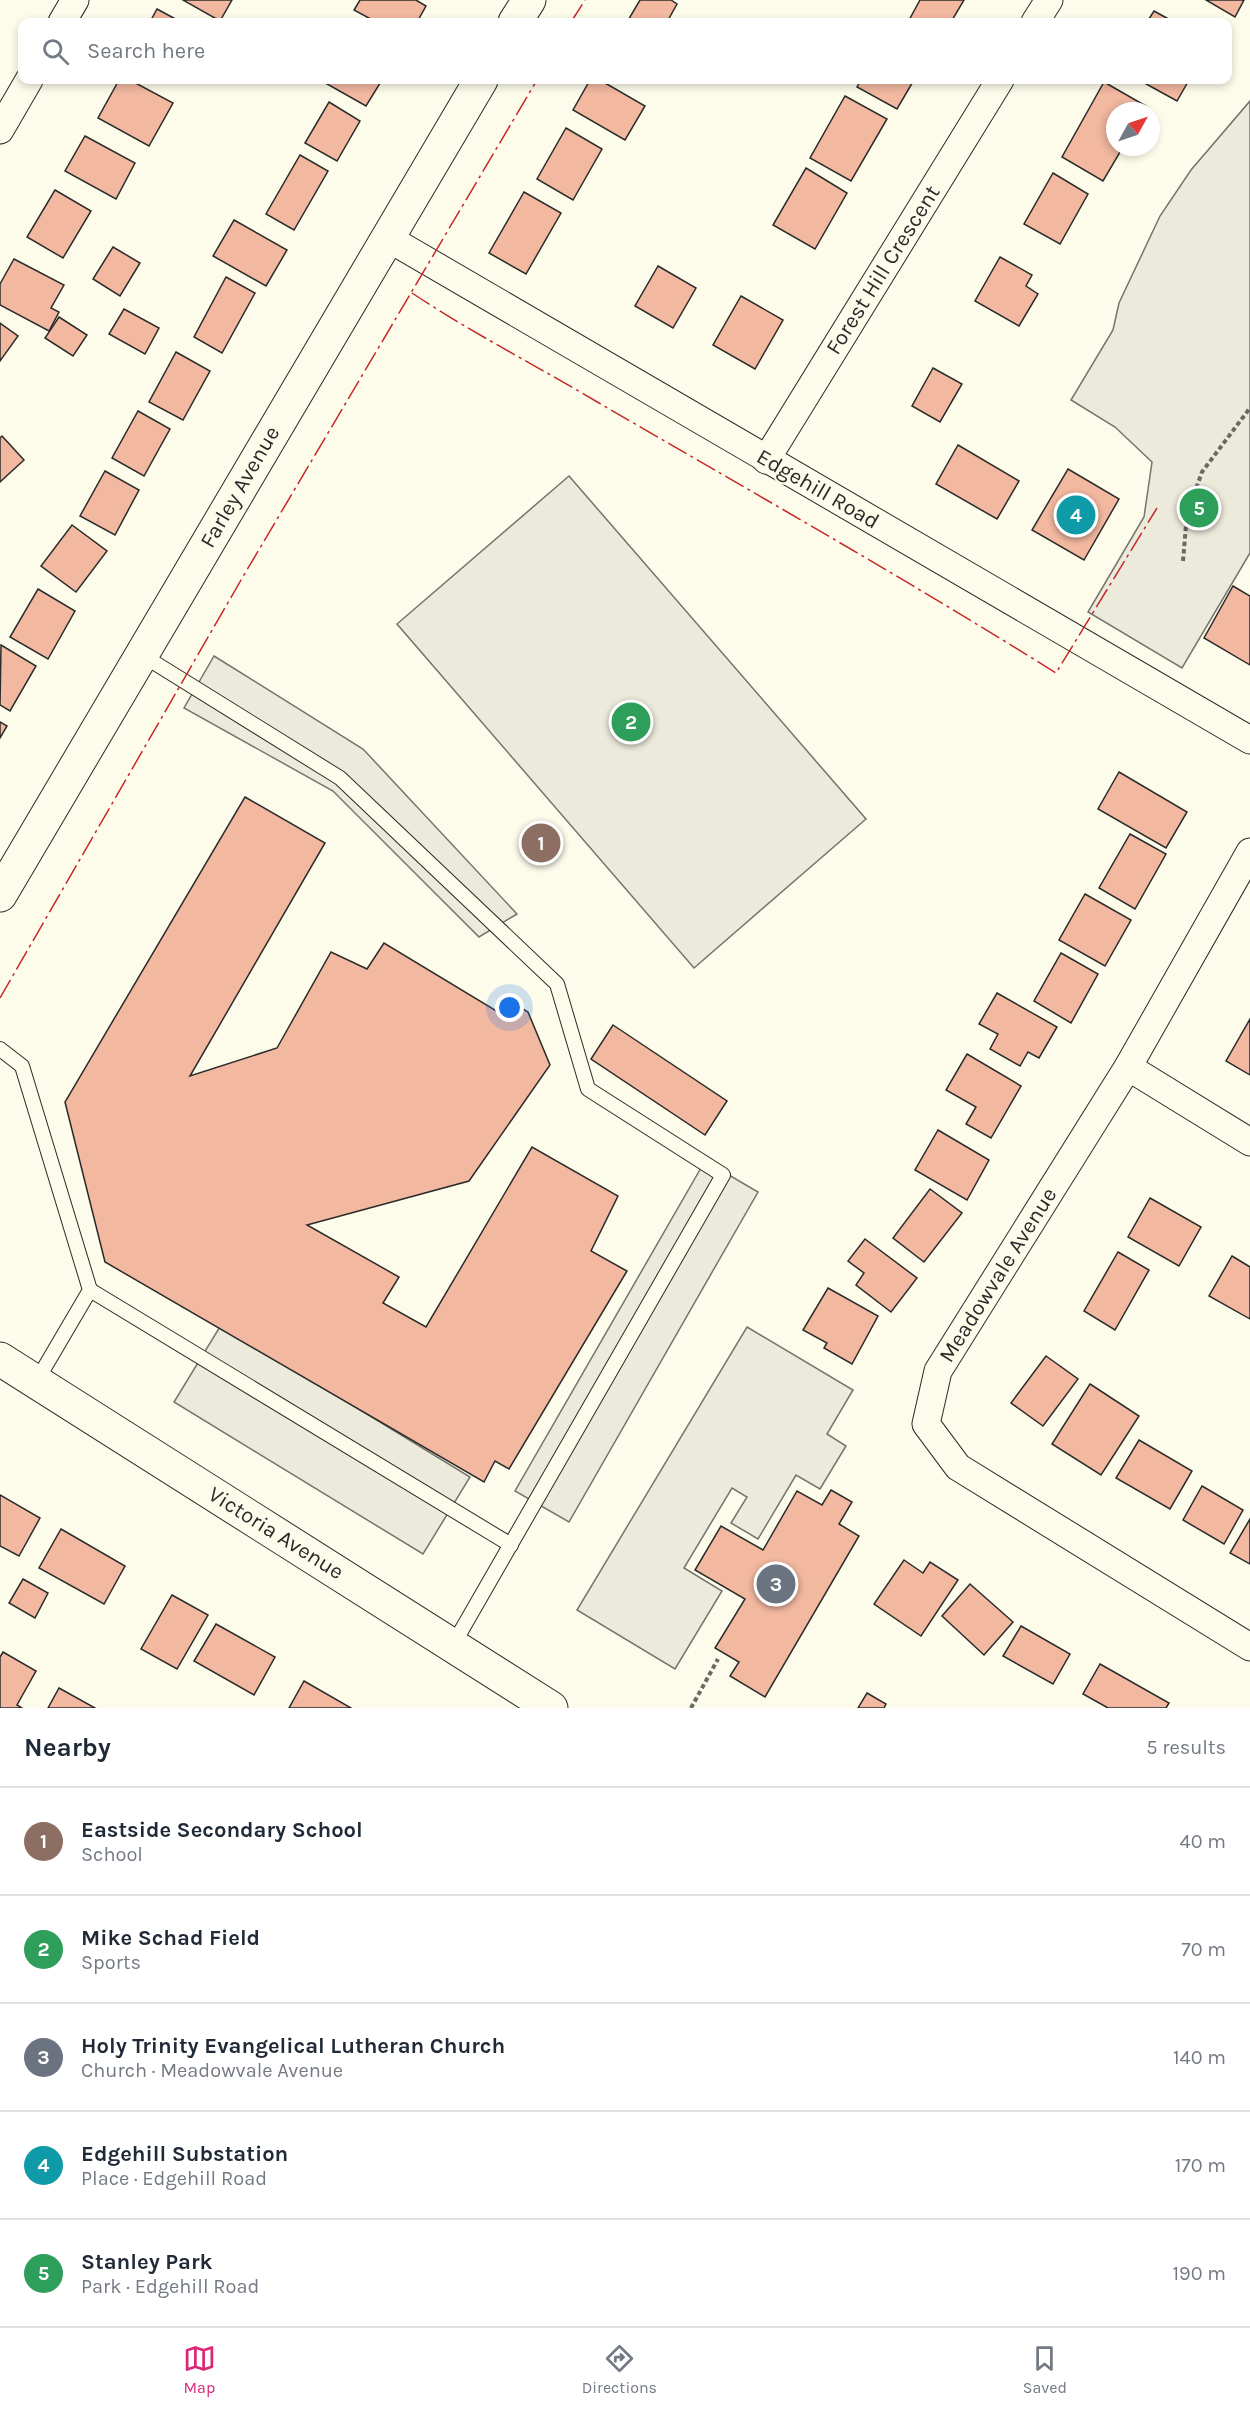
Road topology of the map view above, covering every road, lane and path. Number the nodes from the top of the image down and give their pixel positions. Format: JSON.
{"nodes":[{"id":1,"x":75,"y":0,"type":"edge"},
{"id":2,"x":529,"y":0,"type":"edge"},
{"id":3,"x":1049,"y":0,"type":"edge"},
{"id":4,"x":64,"y":18,"type":"edge"},
{"id":5,"x":518,"y":18,"type":"edge"},
{"id":6,"x":1038,"y":18,"type":"edge"},
{"id":7,"x":27,"y":84,"type":"edge"},
{"id":8,"x":479,"y":84,"type":"edge"},
{"id":9,"x":998,"y":84,"type":"edge"},
{"id":10,"x":0,"y":130,"type":"edge"},
{"id":11,"x":386,"y":237,"type":"junction"},
{"id":12,"x":1250,"y":408,"type":"edge"},
{"id":13,"x":766,"y":459,"type":"junction"},
{"id":14,"x":1183,"y":561,"type":"dead end"},
{"id":15,"x":142,"y":655,"type":"junction"},
{"id":16,"x":1250,"y":740,"type":"edge"},
{"id":17,"x":1250,"y":852,"type":"edge"},
{"id":18,"x":0,"y":895,"type":"edge"},
{"id":19,"x":0,"y":1049,"type":"edge"},
{"id":20,"x":1128,"y":1067,"type":"junction"},
{"id":21,"x":1250,"y":1142,"type":"edge"},
{"id":22,"x":90,"y":1290,"type":"junction"},
{"id":23,"x":0,"y":1359,"type":"edge"},
{"id":24,"x":36,"y":1382,"type":"junction"},
{"id":25,"x":511,"y":1545,"type":"junction"},
{"id":26,"x":453,"y":1645,"type":"junction"},
{"id":27,"x":1250,"y":1647,"type":"edge"},
{"id":28,"x":718,"y":1659,"type":"dead end"},
{"id":29,"x":551,"y":1708,"type":"edge"},
{"id":30,"x":691,"y":1708,"type":"edge"}],
"edges":[{"from":1,"to":4,"type":"street"},
{"from":2,"to":5,"type":"street"},
{"from":3,"to":6,"type":"street"},
{"from":7,"to":10,"type":"street"},
{"from":8,"to":11,"type":"street","name":"Farley Avenue"},
{"from":9,"to":13,"type":"street","name":"Forest Hill Crescent"},
{"from":11,"to":13,"type":"street","name":"Edgehill Road"},
{"from":11,"to":15,"type":"street","name":"Farley Avenue"},
{"from":12,"to":14,"type":"path"},
{"from":13,"to":16,"type":"street","name":"Edgehill Road"},
{"from":15,"to":18,"type":"street","name":"Farley Avenue"},
{"from":15,"to":25,"type":"lane"},
{"from":17,"to":20,"type":"street","name":"Meadowvale Avenue"},
{"from":19,"to":22,"type":"lane"},
{"from":20,"to":21,"type":"street"},
{"from":20,"to":27,"type":"street","name":"Meadowvale Avenue"},
{"from":22,"to":24,"type":"lane"},
{"from":22,"to":25,"type":"lane"},
{"from":23,"to":24,"type":"street","name":"Victoria Avenue"},
{"from":24,"to":26,"type":"street","name":"Victoria Avenue"},
{"from":25,"to":26,"type":"lane"},
{"from":26,"to":29,"type":"street","name":"Victoria Avenue"},
{"from":28,"to":30,"type":"path"}]}
